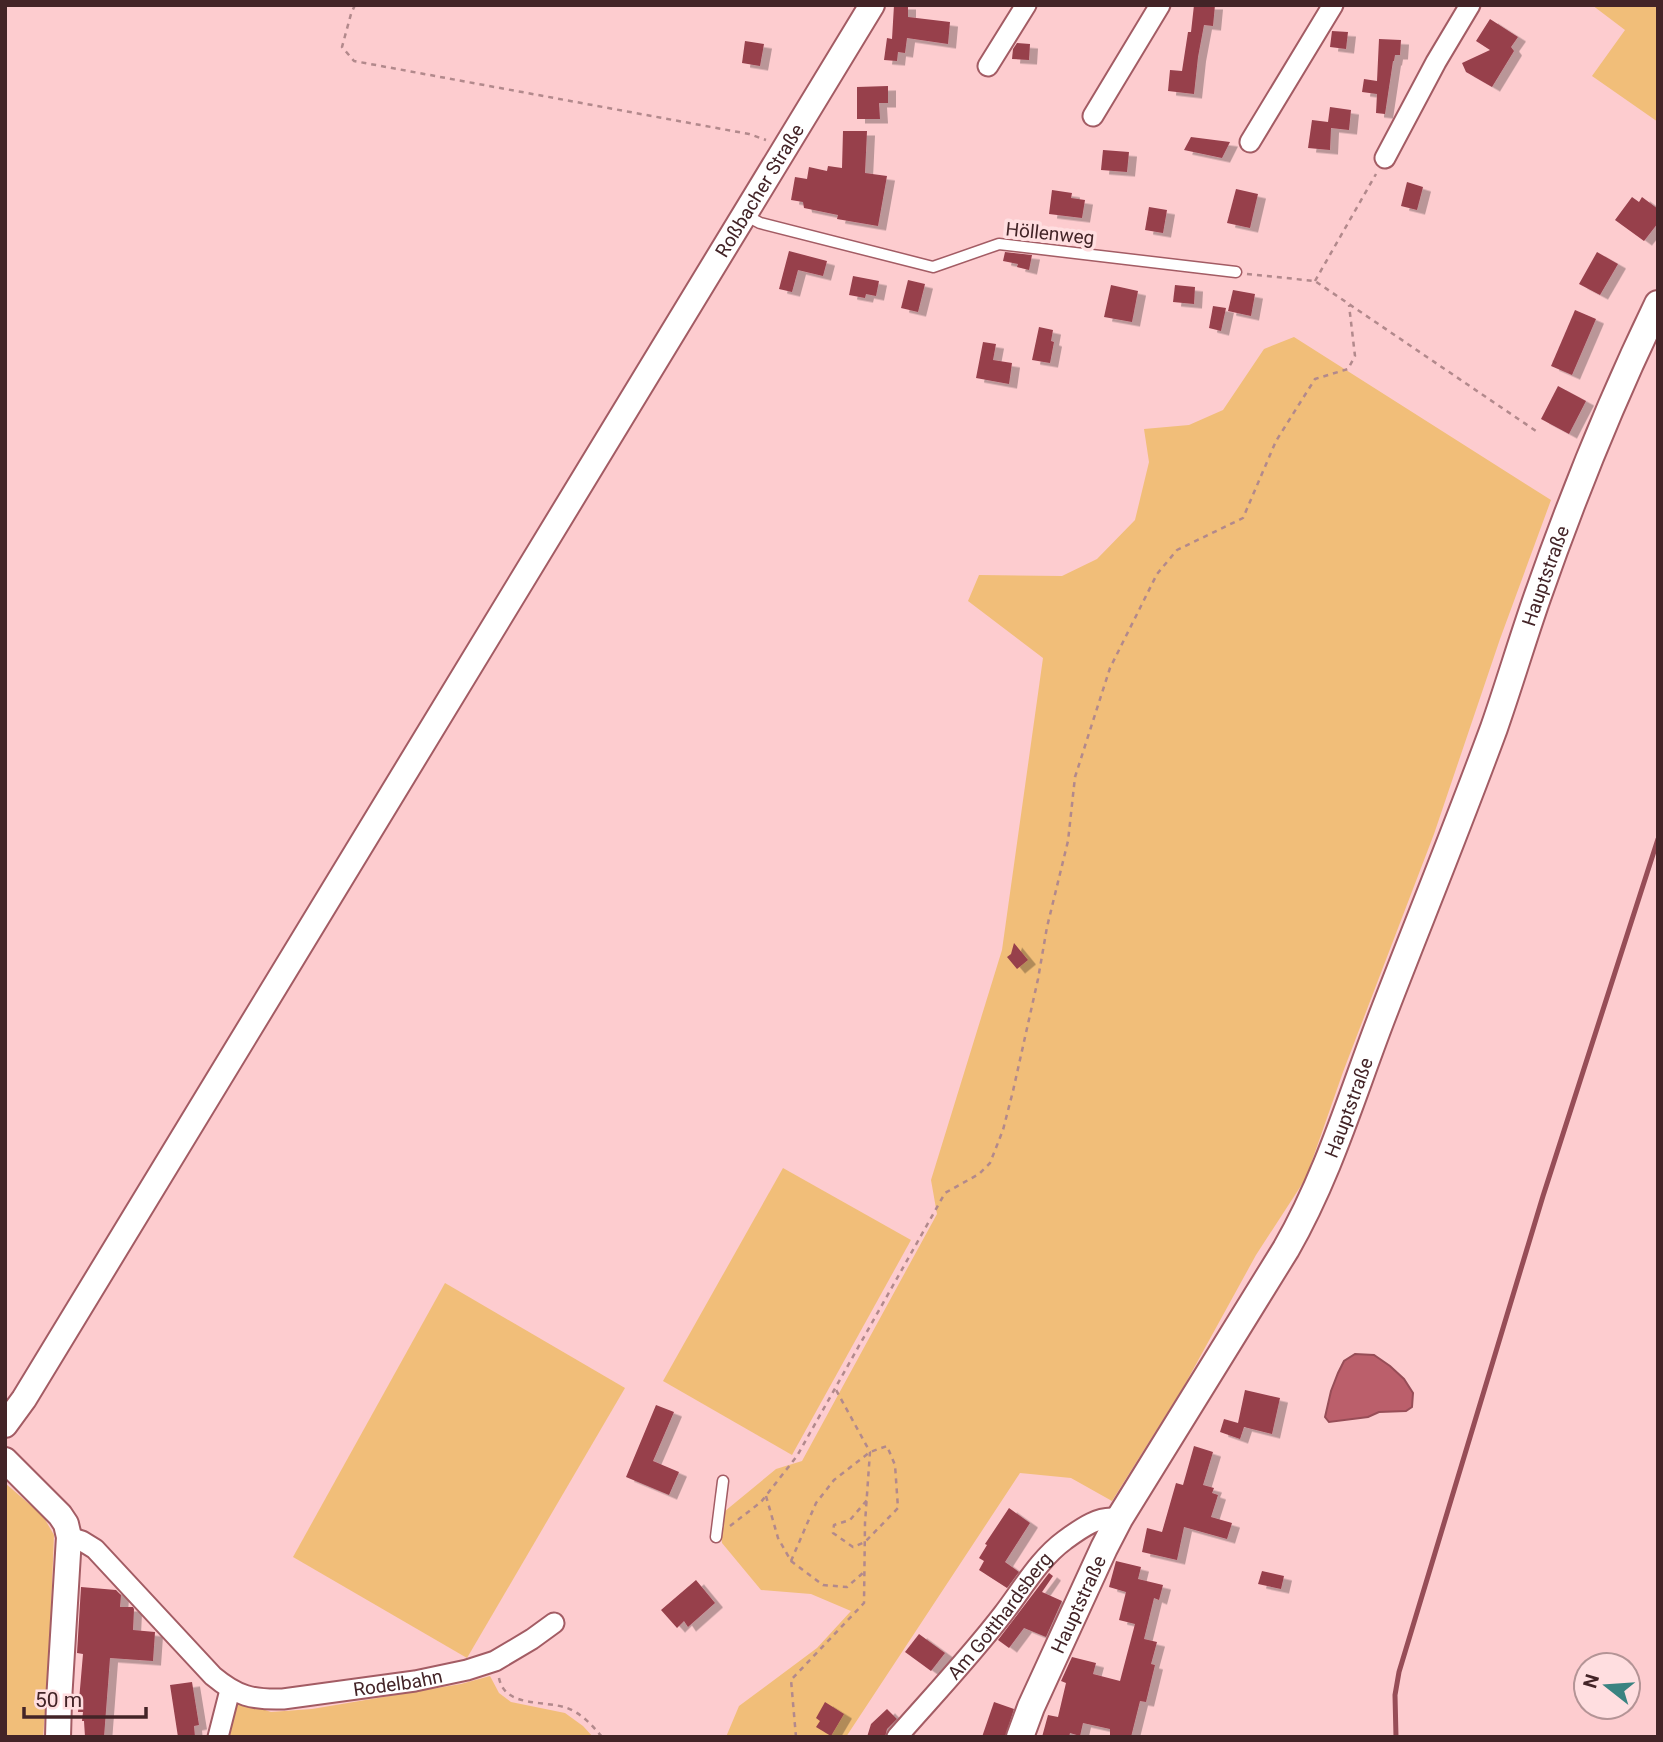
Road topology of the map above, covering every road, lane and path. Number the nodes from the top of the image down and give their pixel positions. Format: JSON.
{"nodes":[{"id":1,"x":355,"y":5,"type":"edge"},
{"id":2,"x":872,"y":5,"type":"edge"},
{"id":3,"x":1026,"y":5,"type":"edge"},
{"id":4,"x":1160,"y":5,"type":"edge"},
{"id":5,"x":1333,"y":5,"type":"edge"},
{"id":6,"x":1469,"y":5,"type":"edge"},
{"id":7,"x":988,"y":66,"type":"dead end"},
{"id":8,"x":1093,"y":116,"type":"dead end"},
{"id":9,"x":1250,"y":142,"type":"dead end"},
{"id":10,"x":783,"y":151,"type":"junction"},
{"id":11,"x":1385,"y":158,"type":"joint"},
{"id":12,"x":745,"y":215,"type":"junction"},
{"id":13,"x":1236,"y":272,"type":"joint"},
{"id":14,"x":1315,"y":281,"type":"junction"},
{"id":15,"x":1658,"y":304,"type":"edge"},
{"id":16,"x":1349,"y":305,"type":"junction"},
{"id":17,"x":1536,"y":431,"type":"dead end"},
{"id":18,"x":835,"y":1388,"type":"junction"},
{"id":19,"x":5,"y":1426,"type":"edge"},
{"id":20,"x":870,"y":1452,"type":"junction"},
{"id":21,"x":5,"y":1460,"type":"edge"},
{"id":22,"x":723,"y":1481,"type":"dead end"},
{"id":23,"x":766,"y":1496,"type":"junction"},
{"id":24,"x":867,"y":1500,"type":"junction"},
{"id":25,"x":1119,"y":1519,"type":"junction"},
{"id":26,"x":69,"y":1537,"type":"junction"},
{"id":27,"x":716,"y":1537,"type":"joint"},
{"id":28,"x":865,"y":1542,"type":"junction"},
{"id":29,"x":791,"y":1562,"type":"junction"},
{"id":30,"x":864,"y":1572,"type":"junction"},
{"id":31,"x":554,"y":1623,"type":"dead end"},
{"id":32,"x":495,"y":1661,"type":"junction"},
{"id":33,"x":230,"y":1690,"type":"junction"},
{"id":34,"x":58,"y":1737,"type":"edge"},
{"id":35,"x":218,"y":1737,"type":"edge"},
{"id":36,"x":602,"y":1737,"type":"edge"},
{"id":37,"x":796,"y":1737,"type":"edge"},
{"id":38,"x":897,"y":1737,"type":"edge"},
{"id":39,"x":1020,"y":1737,"type":"edge"}],
"edges":[{"from":1,"to":10,"type":"path"},
{"from":2,"to":10,"type":"street","name":"Roßbacher Straße"},
{"from":3,"to":7,"type":"street"},
{"from":4,"to":8,"type":"street"},
{"from":5,"to":9,"type":"street"},
{"from":6,"to":11,"type":"street"},
{"from":10,"to":12,"type":"street","name":"Roßbacher Straße"},
{"from":11,"to":14,"type":"path"},
{"from":12,"to":13,"type":"lane","name":"Höllenweg"},
{"from":12,"to":19,"type":"street","name":"Roßbacher Straße"},
{"from":13,"to":14,"type":"path"},
{"from":14,"to":16,"type":"path"},
{"from":15,"to":25,"type":"main road","name":"Hauptstraße"},
{"from":16,"to":17,"type":"path"},
{"from":16,"to":18,"type":"path"},
{"from":18,"to":20,"type":"path"},
{"from":18,"to":23,"type":"path"},
{"from":20,"to":24,"type":"path"},
{"from":20,"to":28,"type":"path"},
{"from":20,"to":29,"type":"path"},
{"from":21,"to":26,"type":"street"},
{"from":22,"to":27,"type":"lane"},
{"from":23,"to":27,"type":"path"},
{"from":23,"to":29,"type":"path"},
{"from":24,"to":28,"type":"path"},
{"from":24,"to":28,"type":"path"},
{"from":25,"to":38,"type":"street","name":"Am Gotthardsberg"},
{"from":25,"to":39,"type":"main road","name":"Hauptstraße"},
{"from":26,"to":33,"type":"street","name":"Rodelbahn"},
{"from":26,"to":34,"type":"street"},
{"from":28,"to":30,"type":"path"},
{"from":29,"to":30,"type":"path"},
{"from":30,"to":37,"type":"path"},
{"from":31,"to":32,"type":"street","name":"Rodelbahn"},
{"from":32,"to":33,"type":"street","name":"Rodelbahn"},
{"from":32,"to":36,"type":"path"},
{"from":33,"to":35,"type":"street"}]}
